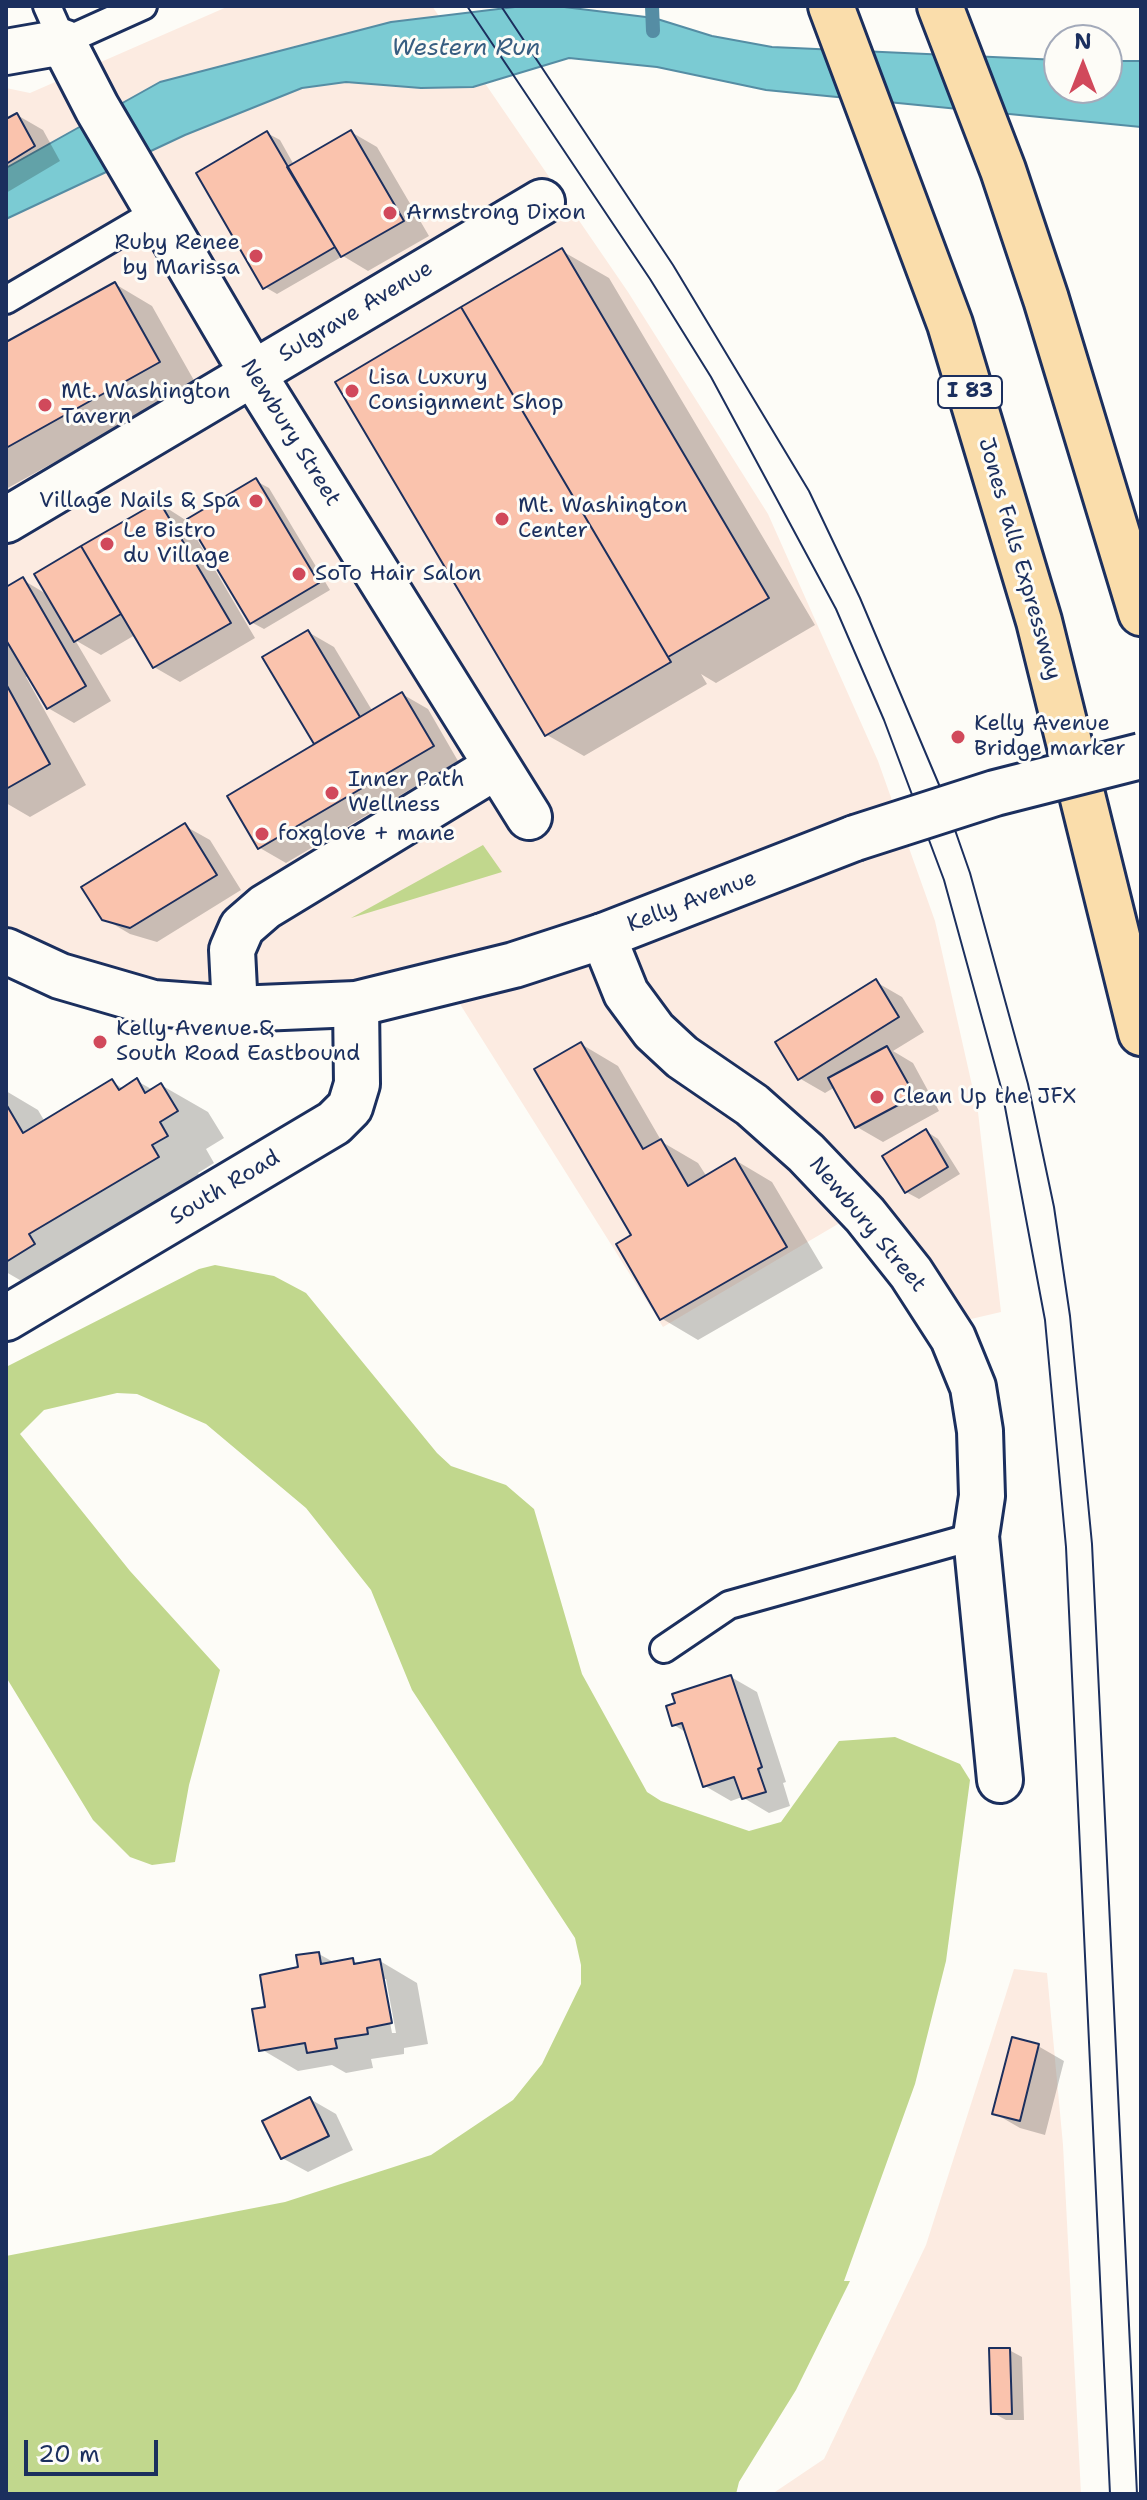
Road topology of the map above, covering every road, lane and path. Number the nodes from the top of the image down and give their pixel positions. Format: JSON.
{"nodes":[{"id":1,"x":143,"y":6,"type":"edge"},
{"id":2,"x":831,"y":6,"type":"edge"},
{"id":3,"x":940,"y":6,"type":"edge"},
{"id":4,"x":55,"y":24,"type":"edge"},
{"id":5,"x":6,"y":52,"type":"edge"},
{"id":6,"x":148,"y":195,"type":"junction"},
{"id":7,"x":542,"y":202,"type":"dead end"},
{"id":8,"x":6,"y":300,"type":"edge"},
{"id":9,"x":253,"y":374,"type":"junction"},
{"id":10,"x":6,"y":520,"type":"edge"},
{"id":11,"x":1141,"y":613,"type":"edge"},
{"id":12,"x":1141,"y":756,"type":"edge"},
{"id":13,"x":497,"y":766,"type":"junction"},
{"id":14,"x":529,"y":817,"type":"dead end"},
{"id":15,"x":603,"y":936,"type":"junction"},
{"id":16,"x":6,"y":951,"type":"edge"},
{"id":17,"x":356,"y":1004,"type":"junction"},
{"id":18,"x":235,"y":1009,"type":"junction"},
{"id":19,"x":1141,"y":1033,"type":"edge"},
{"id":20,"x":6,"y":1318,"type":"edge"},
{"id":21,"x":976,"y":1536,"type":"junction"},
{"id":22,"x":664,"y":1649,"type":"dead end"},
{"id":23,"x":1000,"y":1780,"type":"dead end"}],
"edges":[{"from":1,"to":4,"type":"lane"},
{"from":2,"to":19,"type":"highway","name":"Jones Falls Expressway","number":"I 83"},
{"from":3,"to":11,"type":"highway"},
{"from":4,"to":5,"type":"street"},
{"from":4,"to":6,"type":"street","name":"Newbury Street"},
{"from":6,"to":8,"type":"lane"},
{"from":6,"to":9,"type":"street","name":"Newbury Street"},
{"from":7,"to":9,"type":"street","name":"Sulgrave Avenue"},
{"from":9,"to":10,"type":"street","name":"Sulgrave Avenue"},
{"from":9,"to":13,"type":"street","name":"Newbury Street"},
{"from":12,"to":15,"type":"street","name":"Kelly Avenue","bridge":true},
{"from":13,"to":14,"type":"street","name":"Newbury Street"},
{"from":13,"to":18,"type":"street"},
{"from":15,"to":17,"type":"street","name":"Kelly Avenue"},
{"from":15,"to":21,"type":"street","name":"Newbury Street"},
{"from":16,"to":18,"type":"street","name":"Kelly Avenue"},
{"from":17,"to":18,"type":"street","name":"Kelly Avenue"},
{"from":17,"to":20,"type":"street","name":"South Road"},
{"from":21,"to":22,"type":"lane"},
{"from":21,"to":23,"type":"street","name":"Newbury Street"}]}
